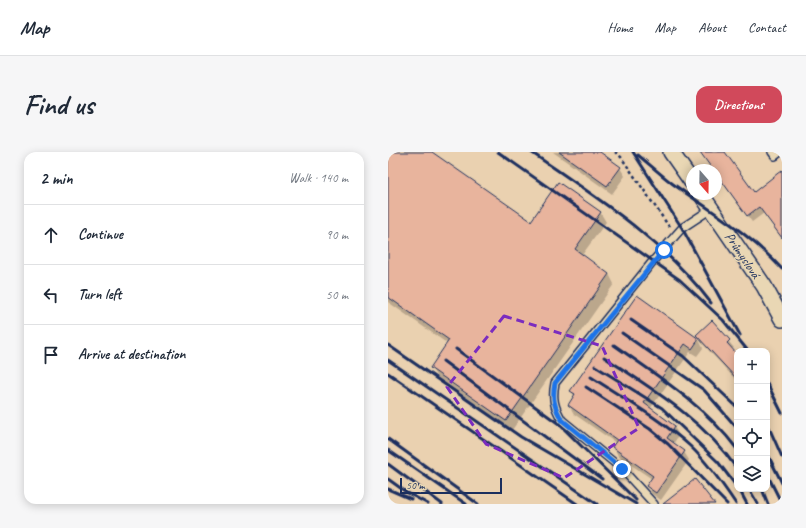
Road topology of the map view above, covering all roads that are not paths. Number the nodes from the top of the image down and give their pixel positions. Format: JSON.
{"nodes":[{"id":1,"x":671,"y":152,"type":"edge"},
{"id":2,"x":772,"y":152,"type":"edge"},
{"id":3,"x":780,"y":152,"type":"edge"},
{"id":4,"x":686,"y":173,"type":"edge"},
{"id":5,"x":705,"y":200,"type":"edge"},
{"id":6,"x":711,"y":209,"type":"junction"},
{"id":7,"x":782,"y":319,"type":"edge"},
{"id":8,"x":654,"y":504,"type":"edge"}],
"edges":[{"from":1,"to":4,"type":"street"},
{"from":2,"to":3,"type":"lane"},
{"from":5,"to":6,"type":"street","name":"Průmyslová"},
{"from":6,"to":7,"type":"street","name":"Průmyslová"},
{"from":6,"to":8,"type":"lane"}]}
